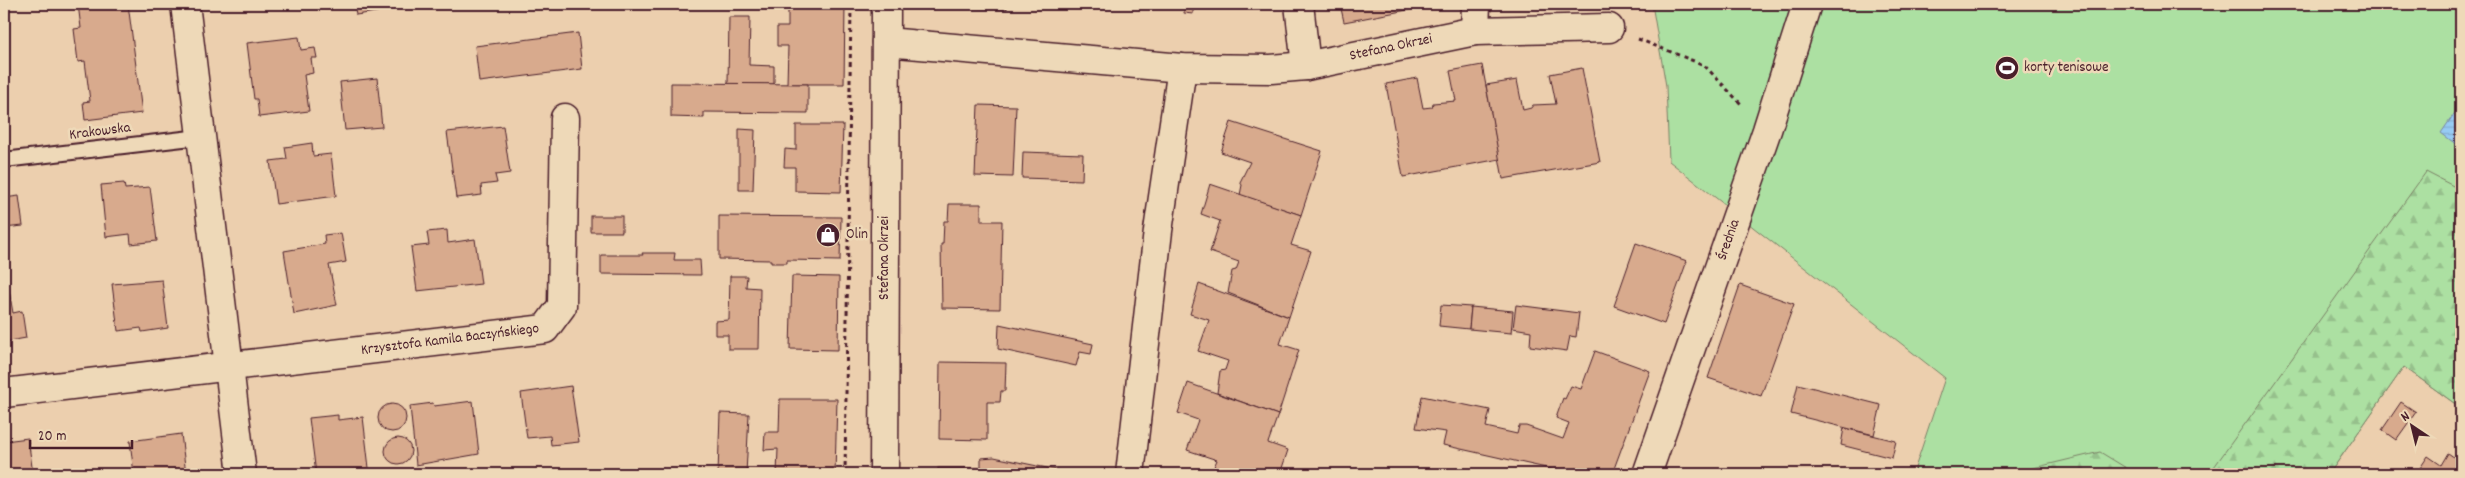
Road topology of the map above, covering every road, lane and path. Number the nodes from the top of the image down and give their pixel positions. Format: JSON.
{"nodes":[{"id":1,"x":185,"y":4,"type":"edge"},
{"id":2,"x":851,"y":4,"type":"edge"},
{"id":3,"x":886,"y":4,"type":"edge"},
{"id":4,"x":1298,"y":4,"type":"edge"},
{"id":5,"x":1476,"y":4,"type":"edge"},
{"id":6,"x":1807,"y":4,"type":"edge"},
{"id":7,"x":1609,"y":28,"type":"joint"},
{"id":8,"x":1475,"y":31,"type":"junction"},
{"id":9,"x":886,"y":42,"type":"junction"},
{"id":10,"x":1306,"y":66,"type":"junction"},
{"id":11,"x":1182,"y":68,"type":"junction"},
{"id":12,"x":565,"y":118,"type":"dead end"},
{"id":13,"x":1767,"y":130,"type":"junction"},
{"id":14,"x":200,"y":137,"type":"junction"},
{"id":15,"x":4,"y":160,"type":"edge"},
{"id":16,"x":230,"y":367,"type":"junction"},
{"id":17,"x":4,"y":393,"type":"edge"},
{"id":18,"x":242,"y":474,"type":"edge"},
{"id":19,"x":845,"y":474,"type":"edge"},
{"id":20,"x":884,"y":474,"type":"edge"},
{"id":21,"x":1130,"y":474,"type":"edge"},
{"id":22,"x":1647,"y":474,"type":"edge"}],
"edges":[{"from":1,"to":14,"type":"street"},
{"from":2,"to":19,"type":"path"},
{"from":3,"to":9,"type":"street","name":"Stefana Okrzei"},
{"from":4,"to":10,"type":"street"},
{"from":5,"to":8,"type":"street"},
{"from":6,"to":13,"type":"street","name":"Średnia"},
{"from":7,"to":8,"type":"street","name":"Stefana Okrzei"},
{"from":7,"to":13,"type":"path"},
{"from":8,"to":10,"type":"street","name":"Stefana Okrzei"},
{"from":9,"to":11,"type":"street","name":"Stefana Okrzei"},
{"from":9,"to":20,"type":"street","name":"Stefana Okrzei"},
{"from":10,"to":11,"type":"street","name":"Stefana Okrzei"},
{"from":11,"to":21,"type":"street"},
{"from":12,"to":16,"type":"street","name":"Krzysztofa Kamila Baczyńskiego"},
{"from":13,"to":22,"type":"street","name":"Średnia"},
{"from":14,"to":15,"type":"lane","name":"Krakowska"},
{"from":14,"to":16,"type":"street"},
{"from":16,"to":17,"type":"street","name":"Krzysztofa Kamila Baczyńskiego"},
{"from":16,"to":18,"type":"street"}]}
